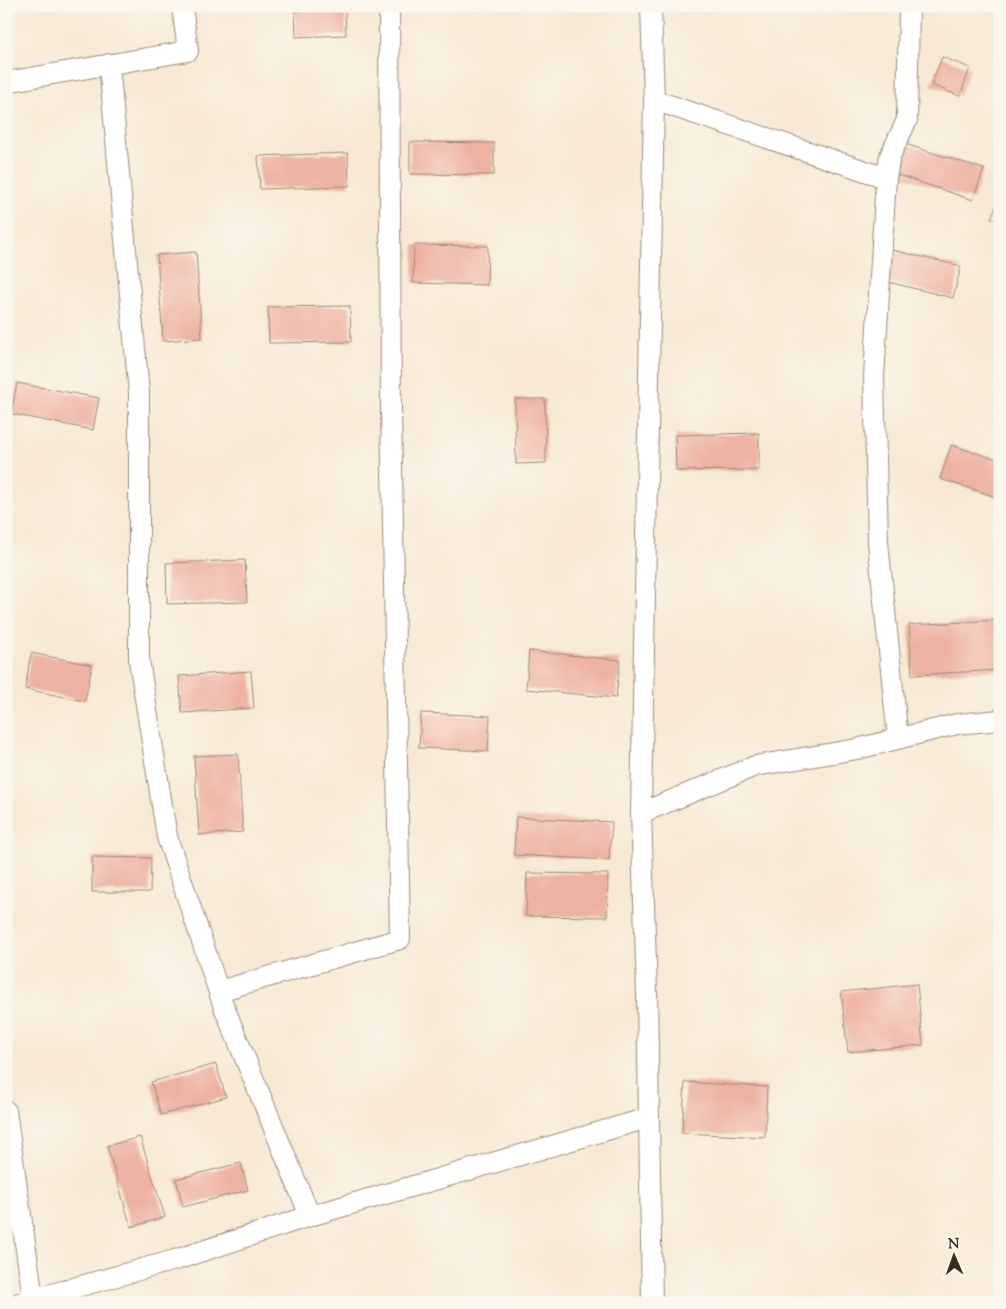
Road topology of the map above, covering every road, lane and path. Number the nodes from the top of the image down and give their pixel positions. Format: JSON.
{"nodes":[{"id":1,"x":182,"y":6,"type":"edge"},
{"id":2,"x":389,"y":6,"type":"edge"},
{"id":3,"x":651,"y":6,"type":"edge"},
{"id":4,"x":909,"y":6,"type":"edge"},
{"id":5,"x":109,"y":64,"type":"junction"},
{"id":6,"x":6,"y":82,"type":"edge"},
{"id":7,"x":654,"y":100,"type":"junction"},
{"id":8,"x":886,"y":178,"type":"junction"},
{"id":9,"x":1000,"y":720,"type":"edge"},
{"id":10,"x":898,"y":739,"type":"junction"},
{"id":11,"x":641,"y":813,"type":"junction"},
{"id":12,"x":219,"y":991,"type":"junction"},
{"id":13,"x":6,"y":1111,"type":"edge"},
{"id":14,"x":648,"y":1118,"type":"junction"},
{"id":15,"x":310,"y":1216,"type":"junction"},
{"id":16,"x":26,"y":1300,"type":"edge"},
{"id":17,"x":652,"y":1303,"type":"edge"}],
"edges":[{"from":1,"to":5,"type":"street"},
{"from":2,"to":12,"type":"street"},
{"from":3,"to":7,"type":"street"},
{"from":4,"to":8,"type":"street"},
{"from":5,"to":6,"type":"street"},
{"from":5,"to":12,"type":"street"},
{"from":7,"to":8,"type":"street"},
{"from":7,"to":11,"type":"street"},
{"from":8,"to":10,"type":"street"},
{"from":9,"to":10,"type":"street"},
{"from":10,"to":11,"type":"street"},
{"from":11,"to":14,"type":"street"},
{"from":12,"to":15,"type":"street"},
{"from":13,"to":16,"type":"street"},
{"from":14,"to":15,"type":"street"},
{"from":14,"to":17,"type":"street"},
{"from":15,"to":16,"type":"street"}]}
